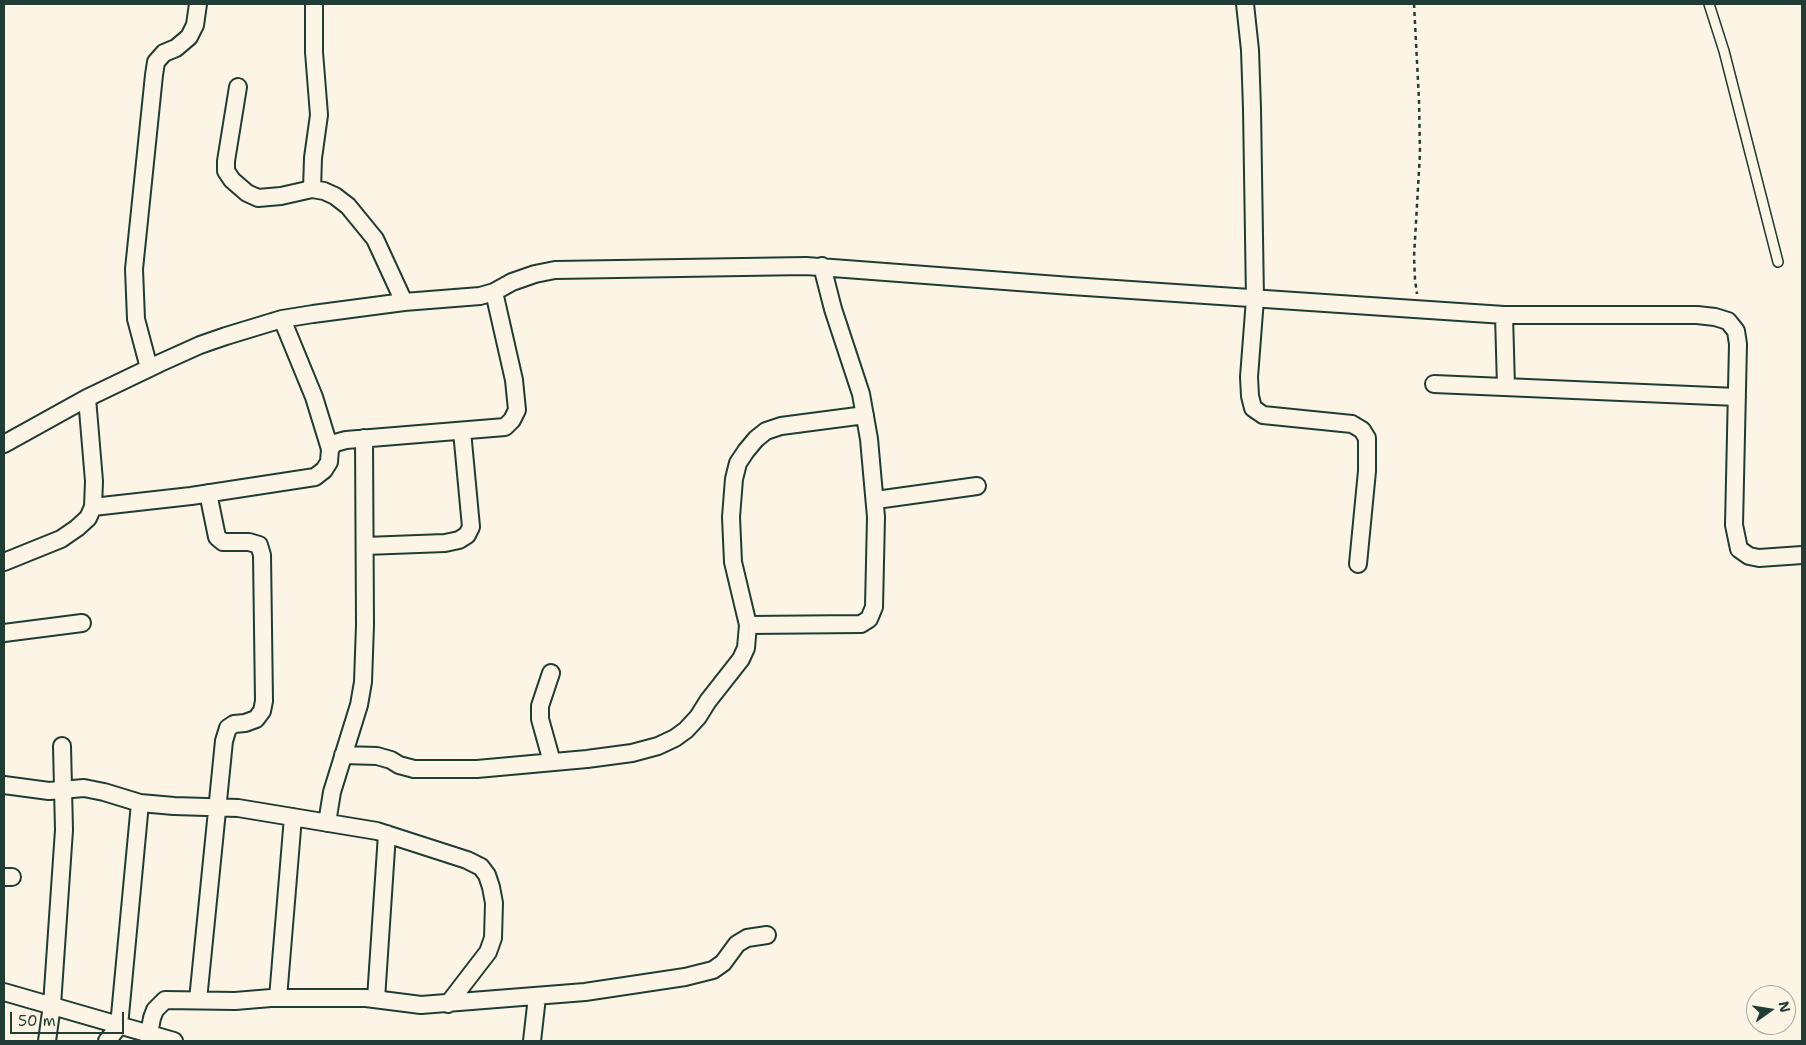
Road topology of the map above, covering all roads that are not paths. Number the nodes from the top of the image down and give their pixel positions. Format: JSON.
{"nodes":[{"id":1,"x":198,"y":4,"type":"edge"},
{"id":2,"x":314,"y":4,"type":"edge"},
{"id":3,"x":1245,"y":4,"type":"edge"},
{"id":4,"x":1709,"y":4,"type":"edge"},
{"id":5,"x":238,"y":87,"type":"dead end"},
{"id":6,"x":312,"y":189,"type":"junction"},
{"id":7,"x":1778,"y":262,"type":"dead end"},
{"id":8,"x":822,"y":266,"type":"junction"},
{"id":9,"x":494,"y":292,"type":"junction"},
{"id":10,"x":1255,"y":299,"type":"junction"},
{"id":11,"x":404,"y":302,"type":"junction"},
{"id":12,"x":1504,"y":316,"type":"junction"},
{"id":13,"x":282,"y":319,"type":"junction"},
{"id":14,"x":149,"y":368,"type":"junction"},
{"id":15,"x":1434,"y":384,"type":"dead end"},
{"id":16,"x":1506,"y":387,"type":"junction"},
{"id":17,"x":1737,"y":396,"type":"junction"},
{"id":18,"x":87,"y":398,"type":"junction"},
{"id":19,"x":864,"y":415,"type":"junction"},
{"id":20,"x":462,"y":432,"type":"junction"},
{"id":21,"x":364,"y":438,"type":"junction"},
{"id":22,"x":4,"y":444,"type":"edge"},
{"id":23,"x":330,"y":449,"type":"junction"},
{"id":24,"x":977,"y":486,"type":"dead end"},
{"id":25,"x":208,"y":493,"type":"junction"},
{"id":26,"x":876,"y":500,"type":"junction"},
{"id":27,"x":93,"y":507,"type":"junction"},
{"id":28,"x":365,"y":546,"type":"junction"},
{"id":29,"x":1802,"y":555,"type":"edge"},
{"id":30,"x":4,"y":562,"type":"edge"},
{"id":31,"x":1358,"y":564,"type":"dead end"},
{"id":32,"x":82,"y":623,"type":"dead end"},
{"id":33,"x":748,"y":625,"type":"junction"},
{"id":34,"x":4,"y":633,"type":"edge"},
{"id":35,"x":551,"y":673,"type":"dead end"},
{"id":36,"x":62,"y":746,"type":"dead end"},
{"id":37,"x":343,"y":755,"type":"junction"},
{"id":38,"x":552,"y":762,"type":"junction"},
{"id":39,"x":4,"y":785,"type":"edge"},
{"id":40,"x":63,"y":789,"type":"junction"},
{"id":41,"x":140,"y":803,"type":"junction"},
{"id":42,"x":218,"y":808,"type":"junction"},
{"id":43,"x":293,"y":817,"type":"junction"},
{"id":44,"x":327,"y":823,"type":"junction"},
{"id":45,"x":386,"y":834,"type":"junction"},
{"id":46,"x":767,"y":935,"type":"dead end"},
{"id":47,"x":4,"y":992,"type":"edge"},
{"id":48,"x":537,"y":996,"type":"junction"},
{"id":49,"x":278,"y":998,"type":"junction"},
{"id":50,"x":376,"y":999,"type":"junction"},
{"id":51,"x":198,"y":1000,"type":"junction"},
{"id":52,"x":448,"y":1004,"type":"junction"},
{"id":53,"x":52,"y":1005,"type":"junction"},
{"id":54,"x":119,"y":1026,"type":"junction"},
{"id":55,"x":149,"y":1034,"type":"junction"},
{"id":56,"x":47,"y":1041,"type":"edge"},
{"id":57,"x":107,"y":1041,"type":"edge"},
{"id":58,"x":174,"y":1041,"type":"edge"},
{"id":59,"x":532,"y":1041,"type":"edge"}],
"edges":[{"from":1,"to":14,"type":"street"},
{"from":2,"to":6,"type":"street"},
{"from":3,"to":10,"type":"street"},
{"from":4,"to":7,"type":"lane"},
{"from":5,"to":6,"type":"street"},
{"from":6,"to":11,"type":"street"},
{"from":8,"to":9,"type":"street"},
{"from":8,"to":10,"type":"street"},
{"from":8,"to":19,"type":"street"},
{"from":9,"to":11,"type":"street"},
{"from":9,"to":20,"type":"street"},
{"from":10,"to":12,"type":"street"},
{"from":10,"to":31,"type":"street"},
{"from":11,"to":13,"type":"street"},
{"from":12,"to":16,"type":"street"},
{"from":12,"to":17,"type":"street"},
{"from":13,"to":14,"type":"street"},
{"from":13,"to":23,"type":"street"},
{"from":14,"to":18,"type":"street"},
{"from":15,"to":16,"type":"street"},
{"from":16,"to":17,"type":"street"},
{"from":17,"to":29,"type":"street"},
{"from":18,"to":22,"type":"street"},
{"from":18,"to":27,"type":"street"},
{"from":19,"to":26,"type":"street"},
{"from":19,"to":33,"type":"street"},
{"from":20,"to":21,"type":"street"},
{"from":20,"to":28,"type":"street"},
{"from":21,"to":23,"type":"street"},
{"from":21,"to":28,"type":"street"},
{"from":23,"to":25,"type":"street"},
{"from":24,"to":26,"type":"street"},
{"from":25,"to":27,"type":"street"},
{"from":25,"to":42,"type":"street"},
{"from":26,"to":33,"type":"street"},
{"from":27,"to":30,"type":"street"},
{"from":28,"to":37,"type":"street"},
{"from":32,"to":34,"type":"street"},
{"from":33,"to":38,"type":"street"},
{"from":35,"to":38,"type":"street"},
{"from":36,"to":40,"type":"street"},
{"from":37,"to":38,"type":"street"},
{"from":37,"to":44,"type":"street"},
{"from":39,"to":40,"type":"street"},
{"from":40,"to":41,"type":"street"},
{"from":40,"to":53,"type":"street"},
{"from":41,"to":42,"type":"street"},
{"from":41,"to":54,"type":"street"},
{"from":42,"to":43,"type":"street"},
{"from":42,"to":51,"type":"street"},
{"from":43,"to":44,"type":"street"},
{"from":43,"to":49,"type":"street"},
{"from":44,"to":45,"type":"street"},
{"from":45,"to":50,"type":"street"},
{"from":45,"to":52,"type":"street"},
{"from":46,"to":48,"type":"street"},
{"from":47,"to":53,"type":"street"},
{"from":48,"to":52,"type":"street"},
{"from":48,"to":59,"type":"street"},
{"from":49,"to":50,"type":"street"},
{"from":49,"to":51,"type":"street"},
{"from":50,"to":52,"type":"street"},
{"from":51,"to":55,"type":"street"},
{"from":53,"to":54,"type":"street"},
{"from":53,"to":56,"type":"street"},
{"from":54,"to":55,"type":"street"},
{"from":54,"to":57,"type":"street"},
{"from":55,"to":58,"type":"street"}]}
